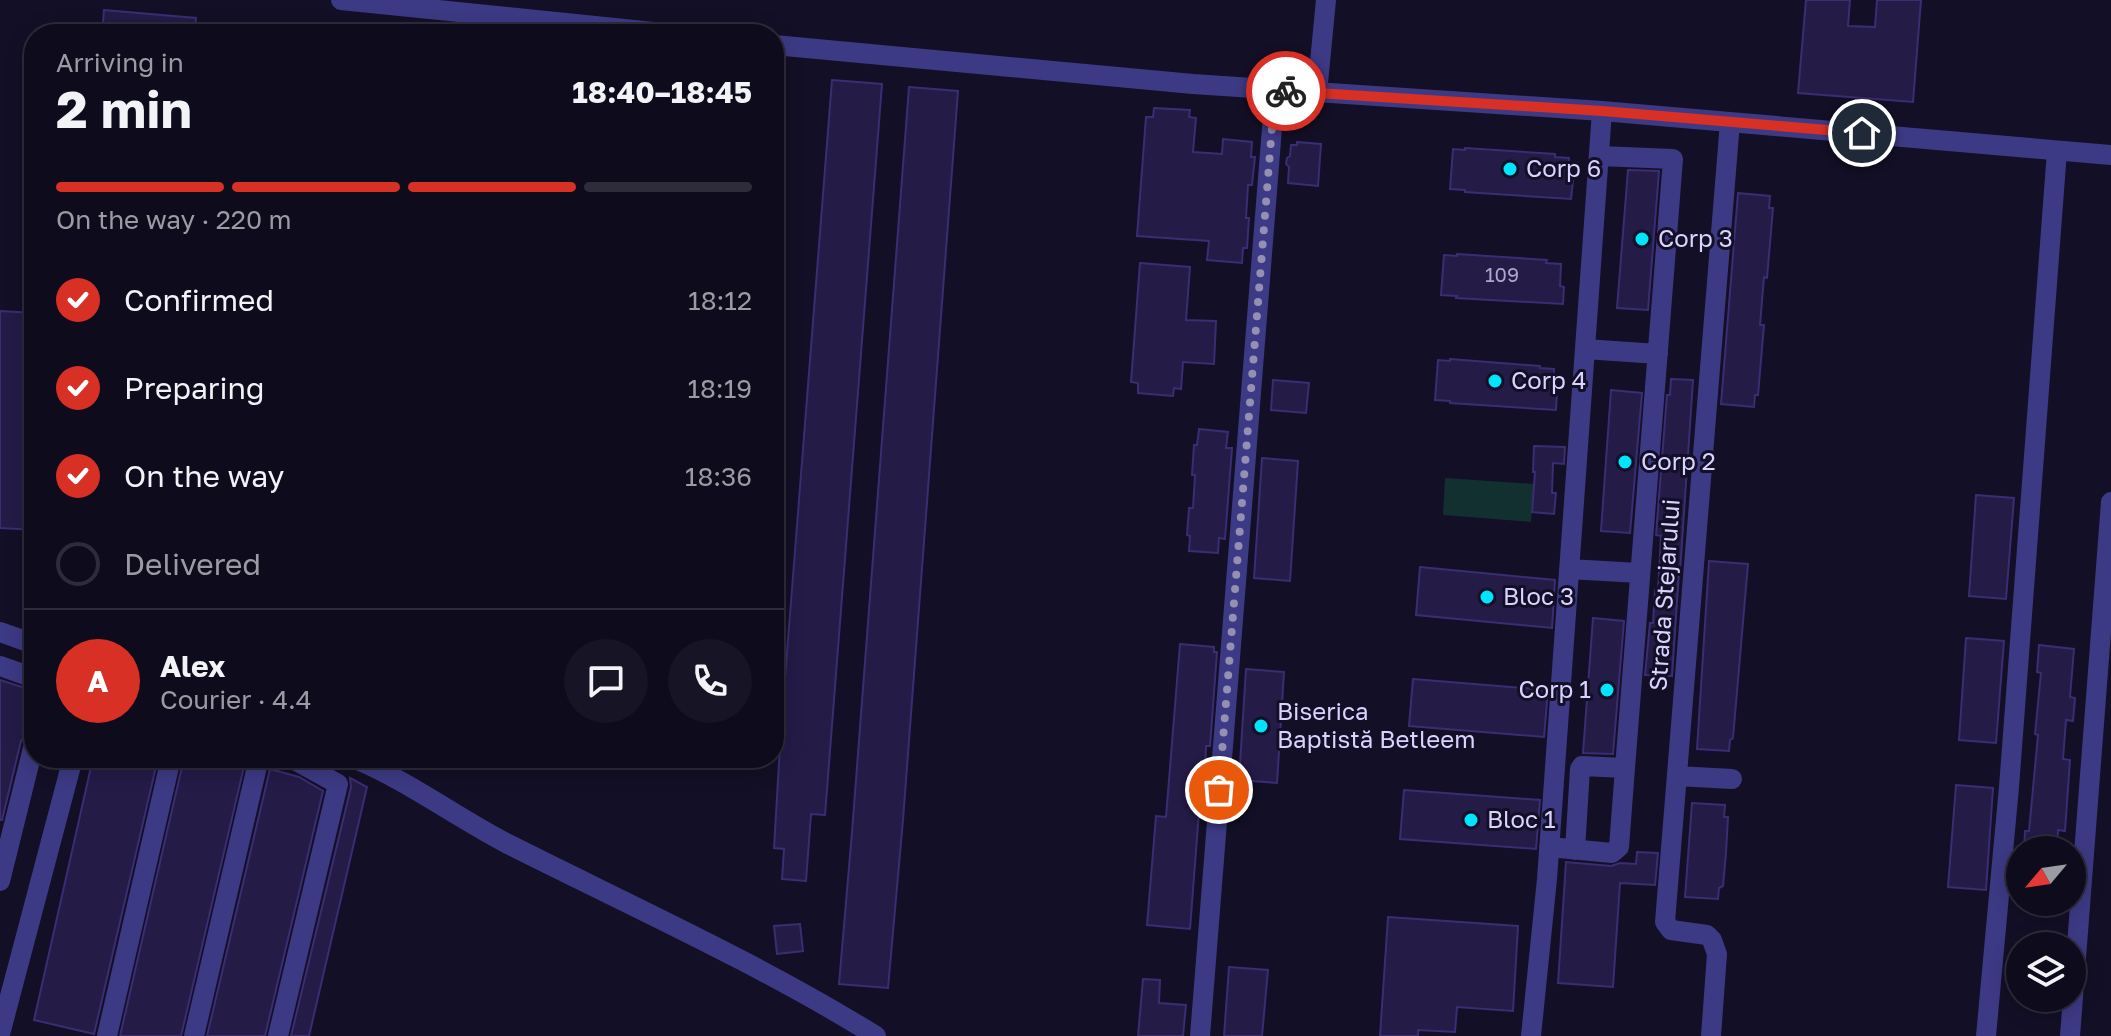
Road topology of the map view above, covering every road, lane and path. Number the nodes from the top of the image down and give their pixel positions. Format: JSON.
{"nodes":[{"id":1,"x":341,"y":0,"type":"edge"},
{"id":2,"x":1326,"y":0,"type":"edge"},
{"id":3,"x":575,"y":24,"type":"edge"},
{"id":4,"x":784,"y":46,"type":"edge"},
{"id":5,"x":1275,"y":90,"type":"junction"},
{"id":6,"x":1317,"y":93,"type":"junction"},
{"id":7,"x":1602,"y":111,"type":"junction"},
{"id":8,"x":1730,"y":122,"type":"junction"},
{"id":9,"x":2057,"y":151,"type":"junction"},
{"id":10,"x":2111,"y":155,"type":"edge"},
{"id":11,"x":1599,"y":156,"type":"junction"},
{"id":12,"x":1585,"y":349,"type":"junction"},
{"id":13,"x":1658,"y":354,"type":"junction"},
{"id":14,"x":2111,"y":502,"type":"edge"},
{"id":15,"x":1569,"y":569,"type":"junction"},
{"id":16,"x":1639,"y":573,"type":"junction"},
{"id":17,"x":0,"y":632,"type":"edge"},
{"id":18,"x":24,"y":640,"type":"edge"},
{"id":19,"x":0,"y":666,"type":"edge"},
{"id":20,"x":24,"y":674,"type":"edge"},
{"id":21,"x":28,"y":768,"type":"edge"},
{"id":22,"x":70,"y":768,"type":"edge"},
{"id":23,"x":169,"y":768,"type":"edge"},
{"id":24,"x":257,"y":768,"type":"edge"},
{"id":25,"x":309,"y":768,"type":"edge"},
{"id":26,"x":378,"y":768,"type":"edge"},
{"id":27,"x":1625,"y":768,"type":"junction"},
{"id":28,"x":1677,"y":776,"type":"junction"},
{"id":29,"x":1732,"y":779,"type":"dead end"},
{"id":30,"x":1549,"y":847,"type":"junction"},
{"id":31,"x":1575,"y":850,"type":"junction"},
{"id":32,"x":0,"y":881,"type":"edge"},
{"id":33,"x":1,"y":1026,"type":"edge"},
{"id":34,"x":107,"y":1036,"type":"edge"},
{"id":35,"x":194,"y":1036,"type":"edge"},
{"id":36,"x":278,"y":1036,"type":"edge"},
{"id":37,"x":876,"y":1036,"type":"edge"},
{"id":38,"x":1200,"y":1036,"type":"edge"},
{"id":39,"x":1531,"y":1036,"type":"edge"},
{"id":40,"x":1711,"y":1036,"type":"edge"},
{"id":41,"x":1986,"y":1036,"type":"edge"},
{"id":42,"x":2070,"y":1036,"type":"edge"}],
"edges":[{"from":1,"to":3,"type":"street"},
{"from":2,"to":6,"type":"street"},
{"from":4,"to":5,"type":"street"},
{"from":5,"to":6,"type":"street"},
{"from":5,"to":38,"type":"street"},
{"from":6,"to":7,"type":"street"},
{"from":7,"to":8,"type":"street"},
{"from":7,"to":11,"type":"street"},
{"from":8,"to":9,"type":"street"},
{"from":8,"to":28,"type":"street","name":"Strada Stejarului"},
{"from":9,"to":10,"type":"street"},
{"from":9,"to":41,"type":"street"},
{"from":11,"to":12,"type":"street"},
{"from":11,"to":13,"type":"street"},
{"from":12,"to":13,"type":"street"},
{"from":12,"to":15,"type":"street"},
{"from":13,"to":16,"type":"street"},
{"from":14,"to":42,"type":"street"},
{"from":15,"to":16,"type":"street"},
{"from":15,"to":30,"type":"street"},
{"from":16,"to":27,"type":"street"},
{"from":17,"to":18,"type":"street"},
{"from":19,"to":20,"type":"street"},
{"from":21,"to":32,"type":"street"},
{"from":22,"to":33,"type":"street"},
{"from":23,"to":34,"type":"street"},
{"from":24,"to":35,"type":"street"},
{"from":25,"to":36,"type":"street"},
{"from":26,"to":37,"type":"street"},
{"from":27,"to":31,"type":"street"},
{"from":27,"to":31,"type":"street"},
{"from":28,"to":29,"type":"street"},
{"from":28,"to":40,"type":"street","name":"Strada Stejarului"},
{"from":30,"to":31,"type":"street"},
{"from":30,"to":39,"type":"street"}]}
